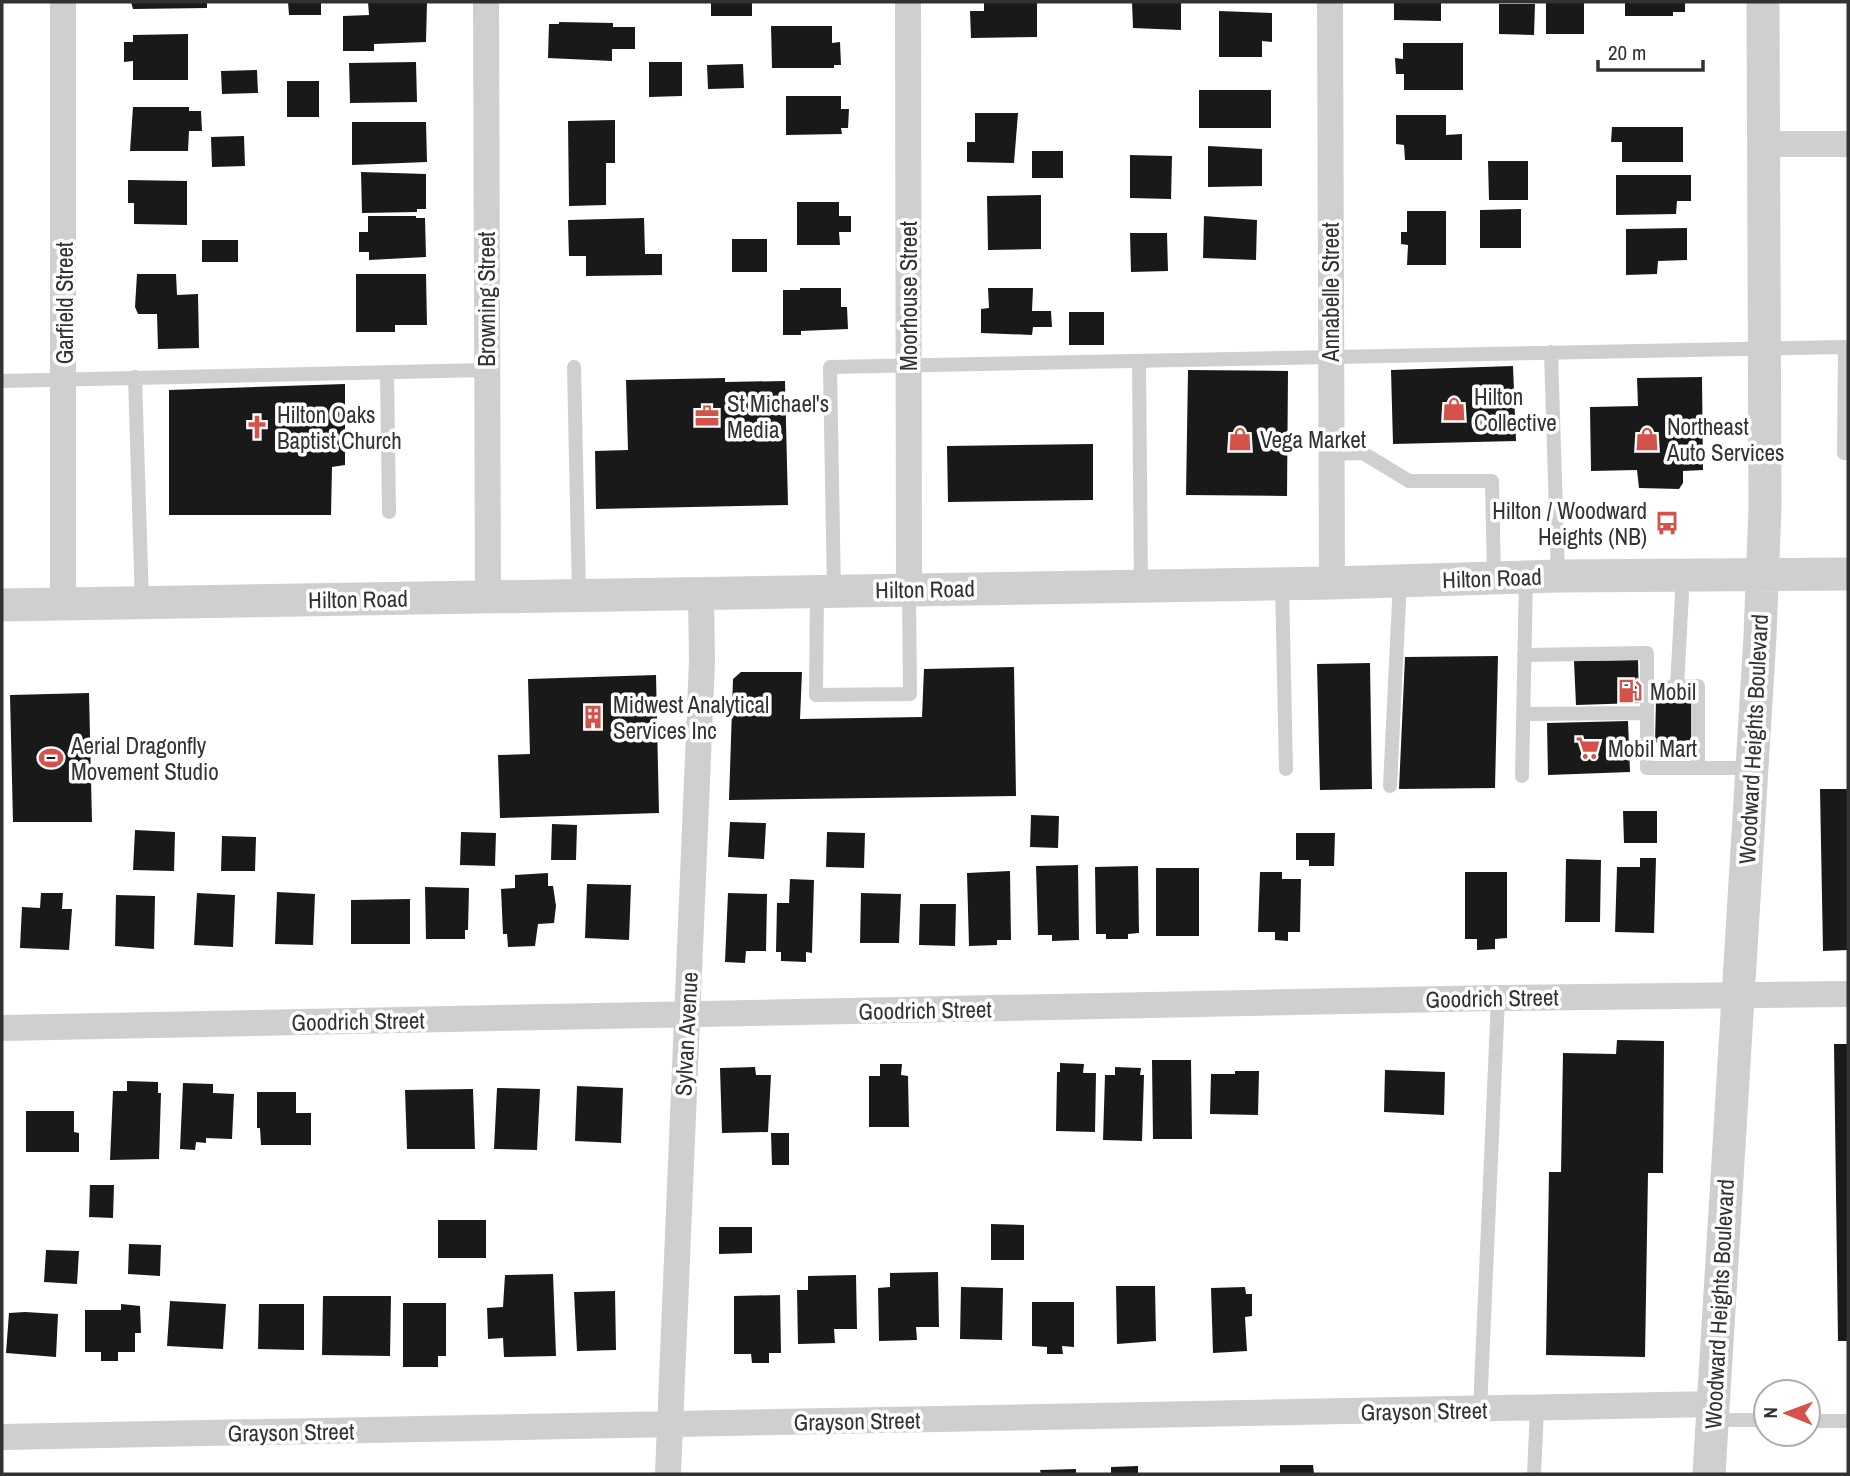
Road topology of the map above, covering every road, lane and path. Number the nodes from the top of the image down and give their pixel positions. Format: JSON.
{"nodes":[{"id":1,"x":63,"y":2,"type":"edge"},
{"id":2,"x":486,"y":2,"type":"edge"},
{"id":3,"x":908,"y":2,"type":"edge"},
{"id":4,"x":1330,"y":2,"type":"edge"},
{"id":5,"x":1763,"y":2,"type":"edge"},
{"id":6,"x":1764,"y":144,"type":"junction"},
{"id":7,"x":1848,"y":144,"type":"edge"},
{"id":8,"x":1764,"y":348,"type":"junction"},
{"id":9,"x":1551,"y":352,"type":"junction"},
{"id":10,"x":1330,"y":357,"type":"junction"},
{"id":11,"x":1139,"y":362,"type":"junction"},
{"id":12,"x":574,"y":367,"type":"dead end"},
{"id":13,"x":909,"y":367,"type":"junction"},
{"id":14,"x":486,"y":370,"type":"junction"},
{"id":15,"x":387,"y":373,"type":"junction"},
{"id":16,"x":135,"y":377,"type":"junction"},
{"id":17,"x":64,"y":378,"type":"junction"},
{"id":18,"x":2,"y":381,"type":"edge"},
{"id":19,"x":1848,"y":453,"type":"edge"},
{"id":20,"x":1330,"y":454,"type":"junction"},
{"id":21,"x":389,"y":512,"type":"dead end"},
{"id":22,"x":1848,"y":574,"type":"edge"},
{"id":23,"x":1684,"y":575,"type":"junction"},
{"id":24,"x":1762,"y":575,"type":"junction"},
{"id":25,"x":1526,"y":577,"type":"junction"},
{"id":26,"x":1400,"y":581,"type":"junction"},
{"id":27,"x":1332,"y":583,"type":"junction"},
{"id":28,"x":1282,"y":584,"type":"junction"},
{"id":29,"x":1141,"y":586,"type":"junction"},
{"id":30,"x":909,"y":590,"type":"junction"},
{"id":31,"x":825,"y":591,"type":"junction"},
{"id":32,"x":701,"y":593,"type":"junction"},
{"id":33,"x":579,"y":595,"type":"junction"},
{"id":34,"x":488,"y":597,"type":"junction"},
{"id":35,"x":142,"y":603,"type":"junction"},
{"id":36,"x":2,"y":605,"type":"edge"},
{"id":37,"x":63,"y":605,"type":"junction"},
{"id":38,"x":1524,"y":655,"type":"junction"},
{"id":39,"x":1677,"y":687,"type":"junction"},
{"id":40,"x":1647,"y":688,"type":"junction"},
{"id":41,"x":1647,"y":713,"type":"junction"},
{"id":42,"x":1523,"y":715,"type":"junction"},
{"id":43,"x":1698,"y":768,"type":"junction"},
{"id":44,"x":1753,"y":768,"type":"junction"},
{"id":45,"x":1286,"y":769,"type":"dead end"},
{"id":46,"x":1522,"y":776,"type":"dead end"},
{"id":47,"x":1390,"y":786,"type":"dead end"},
{"id":48,"x":1848,"y":994,"type":"edge"},
{"id":49,"x":1737,"y":996,"type":"junction"},
{"id":50,"x":1498,"y":998,"type":"junction"},
{"id":51,"x":686,"y":1015,"type":"junction"},
{"id":52,"x":2,"y":1028,"type":"edge"},
{"id":53,"x":1538,"y":1409,"type":"junction"},
{"id":54,"x":1480,"y":1410,"type":"junction"},
{"id":55,"x":1713,"y":1412,"type":"junction"},
{"id":56,"x":1752,"y":1418,"type":"edge"},
{"id":57,"x":1822,"y":1421,"type":"edge"},
{"id":58,"x":1848,"y":1421,"type":"edge"},
{"id":59,"x":670,"y":1424,"type":"junction"},
{"id":60,"x":2,"y":1437,"type":"edge"},
{"id":61,"x":668,"y":1474,"type":"edge"},
{"id":62,"x":1534,"y":1474,"type":"edge"},
{"id":63,"x":1709,"y":1474,"type":"edge"}],
"edges":[{"from":1,"to":17,"type":"street","name":"Garfield Street"},
{"from":2,"to":14,"type":"street","name":"Browning Street"},
{"from":3,"to":13,"type":"street","name":"Moorhouse Street"},
{"from":4,"to":10,"type":"street","name":"Annabelle Street"},
{"from":5,"to":6,"type":"street","name":"Woodward Heights Boulevard"},
{"from":6,"to":7,"type":"street"},
{"from":6,"to":8,"type":"street","name":"Woodward Heights Boulevard"},
{"from":8,"to":9,"type":"lane"},
{"from":8,"to":19,"type":"lane"},
{"from":8,"to":24,"type":"street","name":"Woodward Heights Boulevard"},
{"from":9,"to":10,"type":"lane"},
{"from":9,"to":25,"type":"lane"},
{"from":10,"to":11,"type":"lane"},
{"from":10,"to":20,"type":"street","name":"Annabelle Street"},
{"from":11,"to":13,"type":"lane"},
{"from":11,"to":29,"type":"lane"},
{"from":12,"to":33,"type":"lane"},
{"from":13,"to":30,"type":"street","name":"Moorhouse Street"},
{"from":13,"to":31,"type":"lane"},
{"from":14,"to":15,"type":"lane"},
{"from":14,"to":34,"type":"street","name":"Browning Street"},
{"from":15,"to":16,"type":"lane"},
{"from":15,"to":21,"type":"lane"},
{"from":16,"to":17,"type":"lane"},
{"from":16,"to":35,"type":"lane"},
{"from":17,"to":18,"type":"lane"},
{"from":17,"to":37,"type":"street","name":"Garfield Street"},
{"from":20,"to":25,"type":"lane"},
{"from":20,"to":27,"type":"street","name":"Annabelle Street"},
{"from":22,"to":24,"type":"street","name":"Hilton Road"},
{"from":23,"to":24,"type":"street","name":"Hilton Road"},
{"from":23,"to":25,"type":"street","name":"Hilton Road"},
{"from":23,"to":39,"type":"lane"},
{"from":24,"to":44,"type":"street","name":"Woodward Heights Boulevard"},
{"from":25,"to":26,"type":"street","name":"Hilton Road"},
{"from":25,"to":38,"type":"lane"},
{"from":26,"to":27,"type":"street","name":"Hilton Road"},
{"from":26,"to":47,"type":"lane"},
{"from":27,"to":28,"type":"street","name":"Hilton Road"},
{"from":28,"to":29,"type":"street","name":"Hilton Road"},
{"from":28,"to":45,"type":"lane"},
{"from":29,"to":30,"type":"street","name":"Hilton Road"},
{"from":30,"to":31,"type":"street","name":"Hilton Road"},
{"from":30,"to":31,"type":"lane"},
{"from":31,"to":32,"type":"street","name":"Hilton Road"},
{"from":32,"to":33,"type":"street","name":"Hilton Road"},
{"from":32,"to":51,"type":"street","name":"Sylvan Avenue"},
{"from":33,"to":34,"type":"street","name":"Hilton Road"},
{"from":34,"to":35,"type":"street","name":"Hilton Road"},
{"from":35,"to":37,"type":"street","name":"Hilton Road"},
{"from":36,"to":37,"type":"street","name":"Hilton Road"},
{"from":38,"to":40,"type":"lane"},
{"from":38,"to":42,"type":"lane"},
{"from":39,"to":40,"type":"lane"},
{"from":39,"to":43,"type":"lane"},
{"from":40,"to":41,"type":"lane"},
{"from":41,"to":42,"type":"lane"},
{"from":41,"to":43,"type":"lane"},
{"from":42,"to":46,"type":"lane"},
{"from":43,"to":44,"type":"lane"},
{"from":44,"to":49,"type":"street","name":"Woodward Heights Boulevard"},
{"from":48,"to":49,"type":"street","name":"Goodrich Street"},
{"from":49,"to":50,"type":"street","name":"Goodrich Street"},
{"from":49,"to":55,"type":"street","name":"Woodward Heights Boulevard"},
{"from":50,"to":51,"type":"street","name":"Goodrich Street"},
{"from":50,"to":54,"type":"lane"},
{"from":51,"to":52,"type":"street","name":"Goodrich Street"},
{"from":51,"to":59,"type":"street","name":"Sylvan Avenue"},
{"from":53,"to":54,"type":"street","name":"Grayson Street"},
{"from":53,"to":55,"type":"street","name":"Grayson Street"},
{"from":53,"to":62,"type":"lane"},
{"from":54,"to":59,"type":"street","name":"Grayson Street"},
{"from":55,"to":56,"type":"lane"},
{"from":55,"to":63,"type":"street","name":"Woodward Heights Boulevard"},
{"from":57,"to":58,"type":"lane"},
{"from":59,"to":60,"type":"street","name":"Grayson Street"},
{"from":59,"to":61,"type":"street","name":"Sylvan Avenue"}]}
